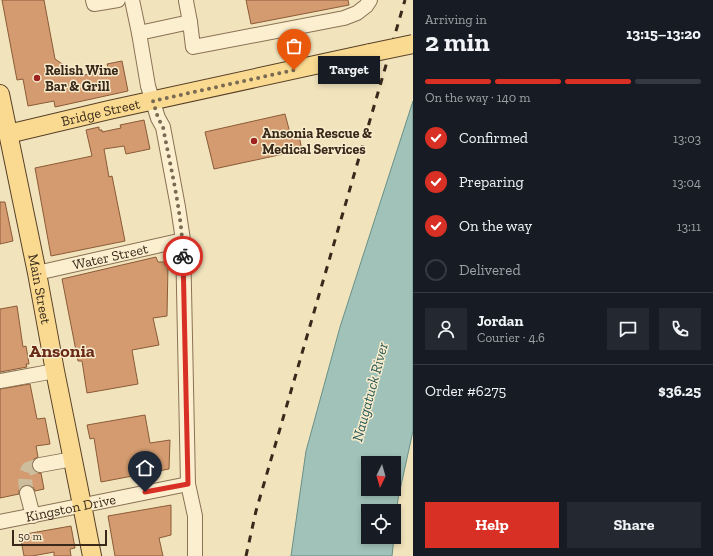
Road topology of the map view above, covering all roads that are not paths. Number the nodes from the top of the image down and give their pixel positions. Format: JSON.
{"nodes":[{"id":1,"x":93,"y":0,"type":"edge"},
{"id":2,"x":118,"y":0,"type":"edge"},
{"id":3,"x":132,"y":0,"type":"edge"},
{"id":4,"x":370,"y":0,"type":"edge"},
{"id":5,"x":186,"y":1,"type":"dead end"},
{"id":6,"x":190,"y":22,"type":"junction"},
{"id":7,"x":139,"y":33,"type":"junction"},
{"id":8,"x":413,"y":44,"type":"edge"},
{"id":9,"x":0,"y":94,"type":"edge"},
{"id":10,"x":153,"y":101,"type":"junction"},
{"id":11,"x":4,"y":134,"type":"edge"},
{"id":12,"x":183,"y":240,"type":"junction"},
{"id":13,"x":37,"y":273,"type":"junction"},
{"id":14,"x":54,"y":370,"type":"junction"},
{"id":15,"x":0,"y":381,"type":"edge"},
{"id":16,"x":73,"y":459,"type":"junction"},
{"id":17,"x":40,"y":465,"type":"tunnel mouth"},
{"id":18,"x":188,"y":484,"type":"junction"},
{"id":19,"x":27,"y":493,"type":"tunnel mouth"},
{"id":20,"x":82,"y":505,"type":"junction"},
{"id":21,"x":33,"y":516,"type":"junction"},
{"id":22,"x":0,"y":522,"type":"edge"},
{"id":23,"x":92,"y":556,"type":"edge"},
{"id":24,"x":195,"y":556,"type":"edge"}],
"edges":[{"from":1,"to":2,"type":"street"},
{"from":3,"to":7,"type":"street"},
{"from":4,"to":6,"type":"street"},
{"from":5,"to":6,"type":"street"},
{"from":6,"to":7,"type":"street"},
{"from":7,"to":10,"type":"street"},
{"from":8,"to":10,"type":"main road","name":"Bridge Street","bridge":true},
{"from":9,"to":11,"type":"main road","name":"Main Street"},
{"from":10,"to":11,"type":"main road","name":"Bridge Street"},
{"from":10,"to":12,"type":"street"},
{"from":11,"to":13,"type":"main road","name":"Main Street"},
{"from":12,"to":13,"type":"street","name":"Water Street"},
{"from":12,"to":18,"type":"street"},
{"from":13,"to":14,"type":"main road","name":"Main Street"},
{"from":14,"to":15,"type":"street"},
{"from":14,"to":16,"type":"main road","name":"Main Street"},
{"from":16,"to":17,"type":"street"},
{"from":16,"to":20,"type":"main road","name":"Main Street"},
{"from":18,"to":20,"type":"street","name":"Kingston Drive"},
{"from":18,"to":24,"type":"street"},
{"from":19,"to":21,"type":"street"},
{"from":20,"to":21,"type":"street","name":"Kingston Drive"},
{"from":20,"to":23,"type":"main road","name":"Main Street"},
{"from":21,"to":22,"type":"street","name":"Kingston Drive"}]}
